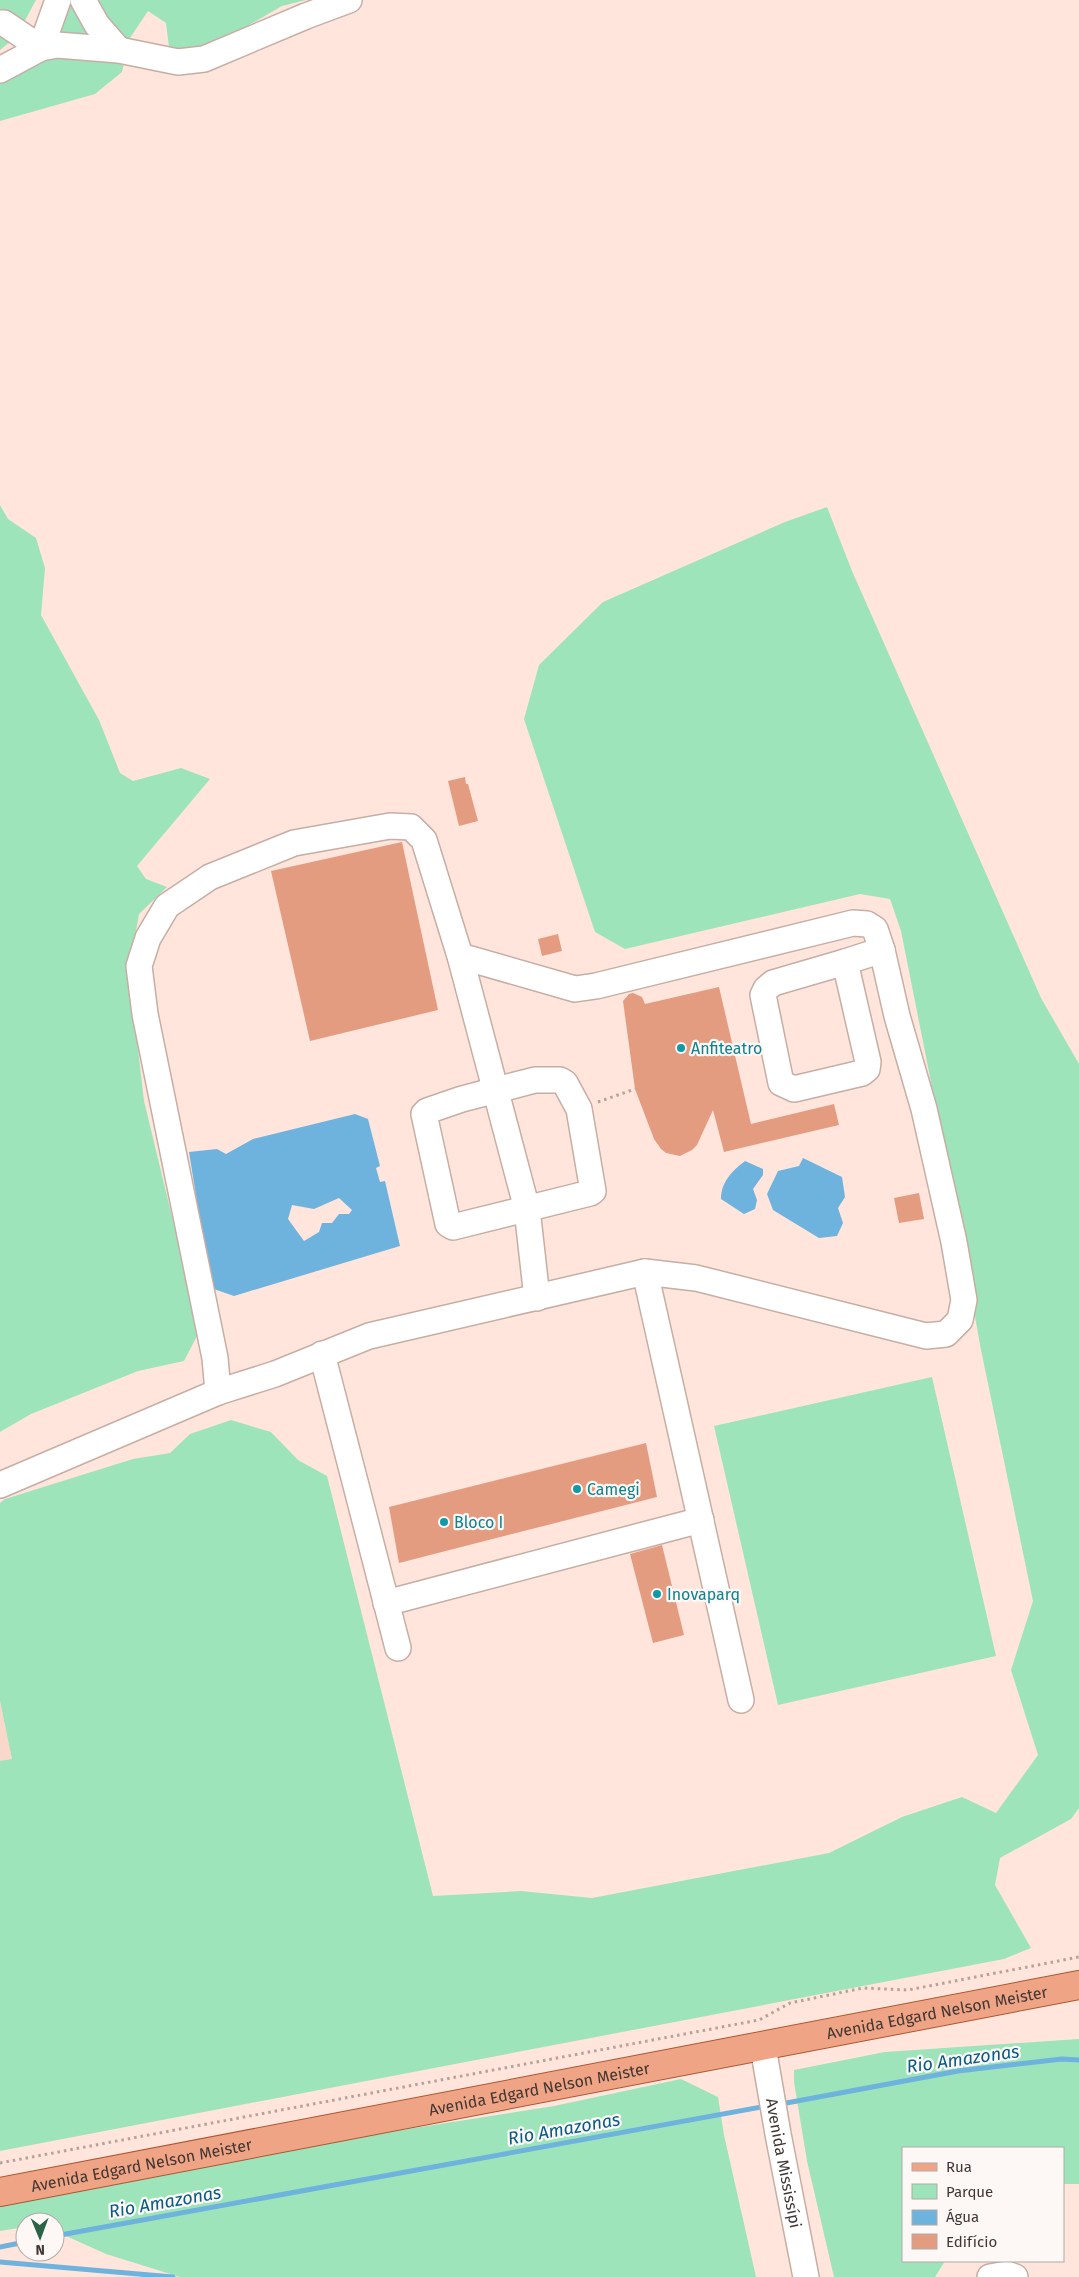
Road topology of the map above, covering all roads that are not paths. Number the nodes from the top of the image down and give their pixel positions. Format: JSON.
{"nodes":[{"id":1,"x":58,"y":0,"type":"edge"},
{"id":2,"x":83,"y":0,"type":"edge"},
{"id":3,"x":349,"y":0,"type":"edge"},
{"id":4,"x":300,"y":8,"type":"edge"},
{"id":5,"x":0,"y":23,"type":"edge"},
{"id":6,"x":41,"y":48,"type":"junction"},
{"id":7,"x":119,"y":50,"type":"junction"},
{"id":8,"x":0,"y":70,"type":"edge"},
{"id":9,"x":882,"y":950,"type":"junction"},
{"id":10,"x":460,"y":956,"type":"junction"},
{"id":11,"x":844,"y":962,"type":"junction"},
{"id":12,"x":496,"y":1089,"type":"junction"},
{"id":13,"x":527,"y":1209,"type":"junction"},
{"id":14,"x":645,"y":1272,"type":"junction"},
{"id":15,"x":537,"y":1298,"type":"junction"},
{"id":16,"x":322,"y":1354,"type":"junction"},
{"id":17,"x":218,"y":1392,"type":"junction"},
{"id":18,"x":0,"y":1485,"type":"edge"},
{"id":19,"x":701,"y":1520,"type":"junction"},
{"id":20,"x":386,"y":1603,"type":"junction"},
{"id":21,"x":398,"y":1648,"type":"dead end"},
{"id":22,"x":741,"y":1700,"type":"dead end"},
{"id":23,"x":1079,"y":1971,"type":"edge"},
{"id":24,"x":1079,"y":1985,"type":"edge"},
{"id":25,"x":763,"y":2047,"type":"junction"},
{"id":26,"x":0,"y":2178,"type":"edge"},
{"id":27,"x":0,"y":2192,"type":"edge"},
{"id":28,"x":806,"y":2277,"type":"edge"},
{"id":29,"x":990,"y":2277,"type":"edge"},
{"id":30,"x":1015,"y":2277,"type":"edge"}],
"edges":[{"from":1,"to":6,"type":"street"},
{"from":2,"to":7,"type":"street"},
{"from":3,"to":4,"type":"street"},
{"from":4,"to":7,"type":"street"},
{"from":5,"to":6,"type":"street"},
{"from":6,"to":7,"type":"street"},
{"from":6,"to":8,"type":"street"},
{"from":9,"to":10,"type":"street"},
{"from":9,"to":11,"type":"street"},
{"from":9,"to":14,"type":"street"},
{"from":10,"to":12,"type":"street"},
{"from":10,"to":17,"type":"street"},
{"from":11,"to":11,"type":"street"},
{"from":12,"to":13,"type":"street"},
{"from":12,"to":13,"type":"street"},
{"from":12,"to":13,"type":"street"},
{"from":13,"to":15,"type":"street"},
{"from":14,"to":15,"type":"street"},
{"from":14,"to":19,"type":"street"},
{"from":15,"to":16,"type":"street"},
{"from":16,"to":17,"type":"street"},
{"from":16,"to":20,"type":"street"},
{"from":17,"to":18,"type":"street"},
{"from":19,"to":20,"type":"street"},
{"from":19,"to":22,"type":"street"},
{"from":20,"to":21,"type":"street"},
{"from":23,"to":26,"type":"main road","name":"Avenida Edgard Nelson Meister"},
{"from":24,"to":25,"type":"main road","name":"Avenida Edgard Nelson Meister"},
{"from":25,"to":27,"type":"main road","name":"Avenida Edgard Nelson Meister"},
{"from":25,"to":28,"type":"street","name":"Avenida Mississípi"},
{"from":29,"to":30,"type":"street"}]}
